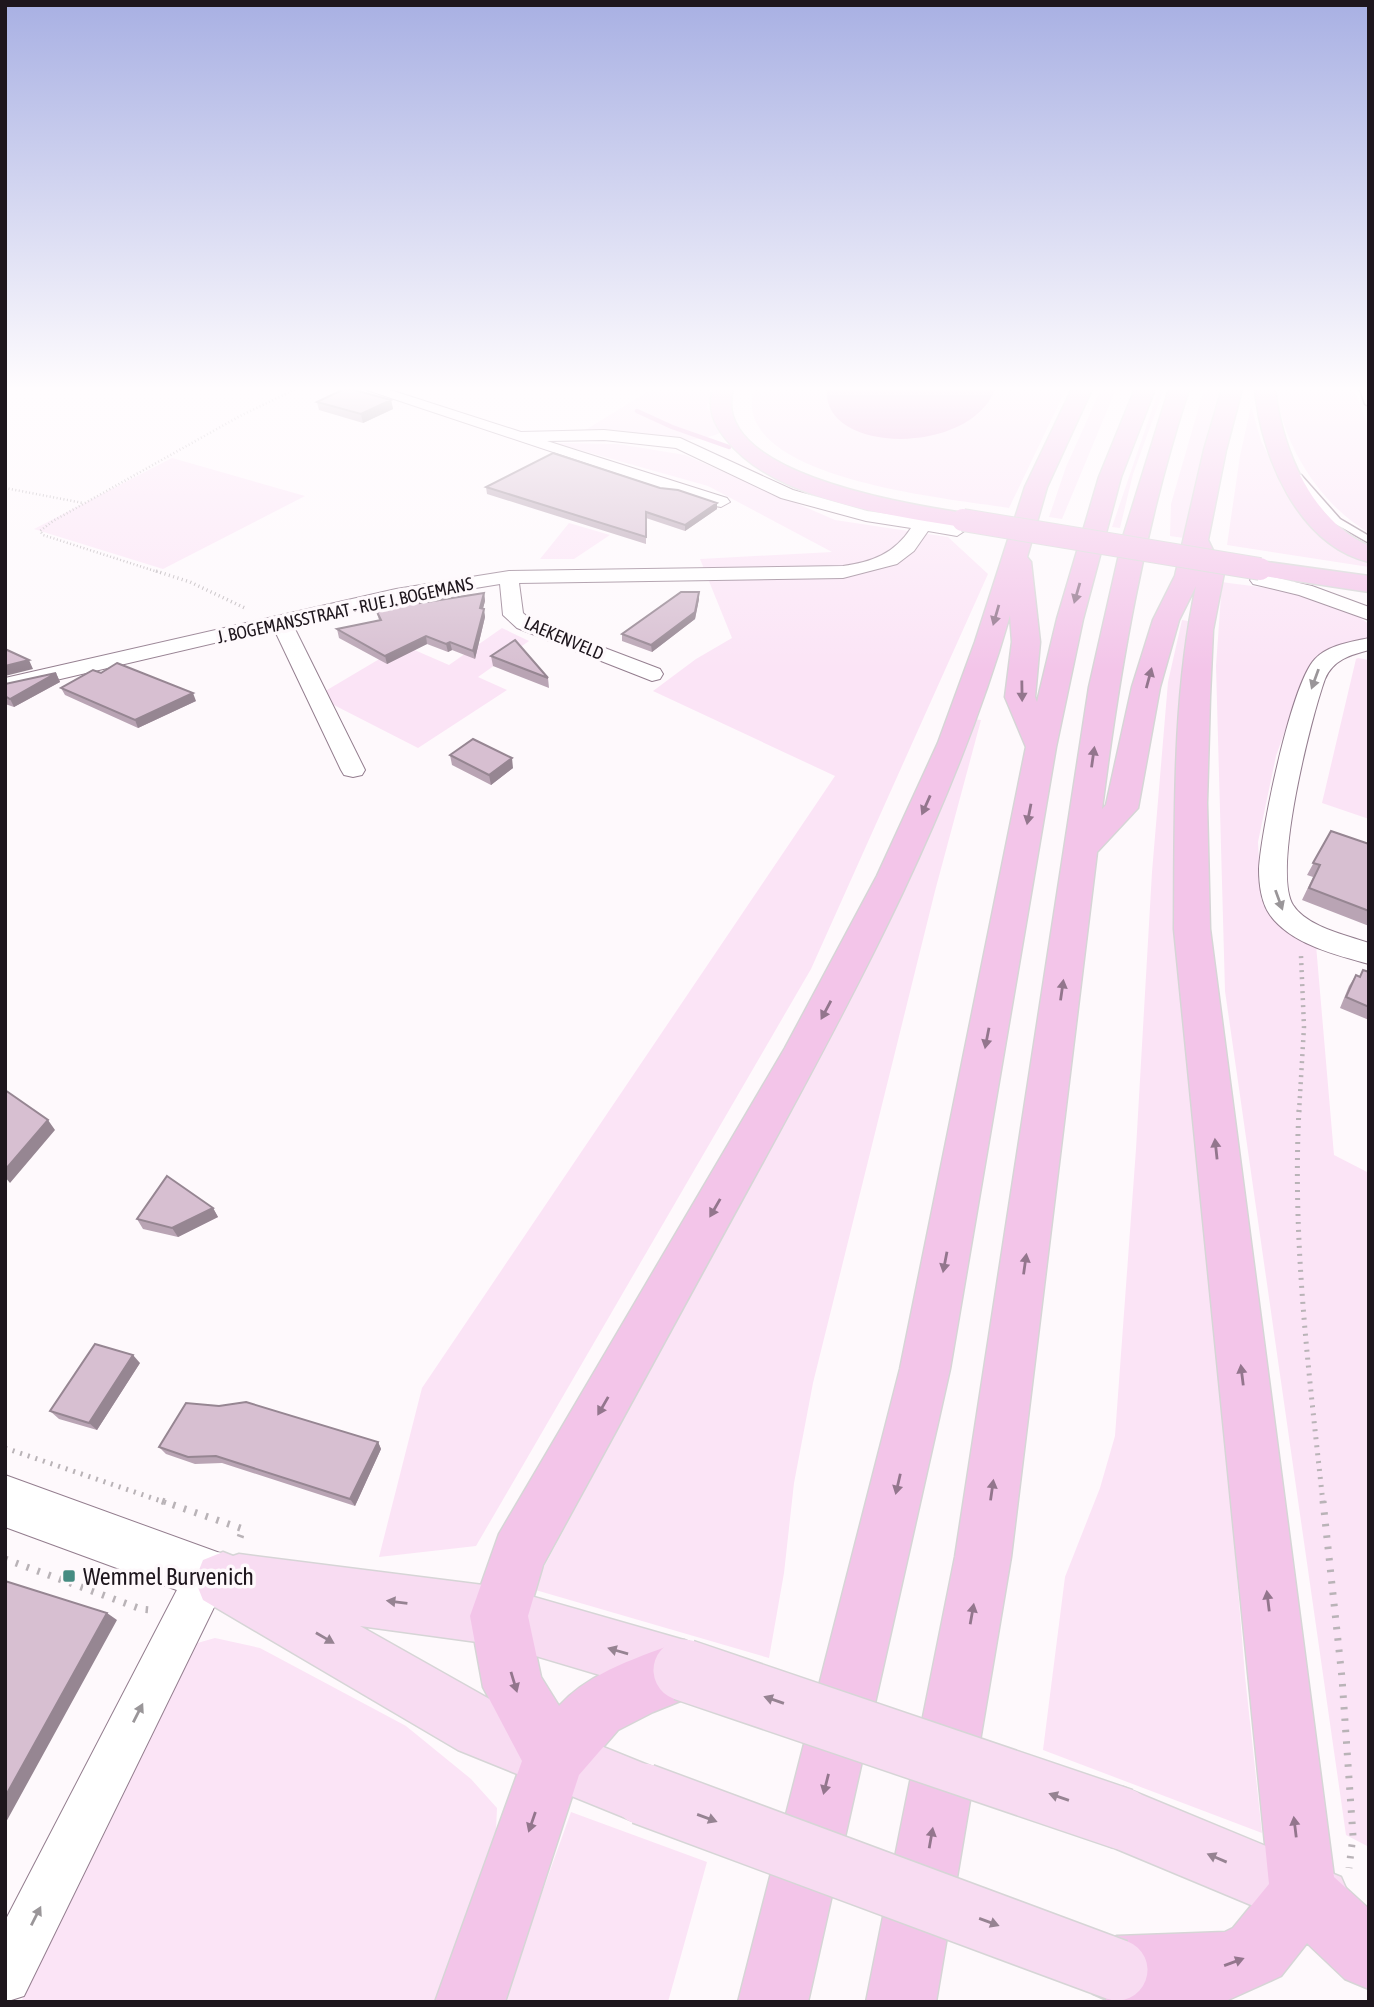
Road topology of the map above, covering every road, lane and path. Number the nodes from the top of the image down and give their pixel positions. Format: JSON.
{"nodes":[{"id":1,"x":123,"y":483,"type":"edge"},
{"id":2,"x":663,"y":483,"type":"edge"},
{"id":3,"x":763,"y":483,"type":"edge"},
{"id":4,"x":807,"y":483,"type":"edge"},
{"id":5,"x":845,"y":483,"type":"edge"},
{"id":6,"x":1038,"y":483,"type":"edge"},
{"id":7,"x":1108,"y":483,"type":"edge"},
{"id":8,"x":1148,"y":483,"type":"edge"},
{"id":9,"x":1208,"y":483,"type":"edge"},
{"id":10,"x":1296,"y":483,"type":"edge"},
{"id":11,"x":1303,"y":483,"type":"edge"},
{"id":12,"x":5,"y":488,"type":"edge"},
{"id":13,"x":721,"y":502,"type":"dead end"},
{"id":14,"x":85,"y":504,"type":"junction"},
{"id":15,"x":963,"y":520,"type":"junction"},
{"id":16,"x":922,"y":525,"type":"junction"},
{"id":17,"x":1369,"y":540,"type":"edge"},
{"id":18,"x":1196,"y":541,"type":"junction"},
{"id":19,"x":1017,"y":551,"type":"junction"},
{"id":20,"x":1369,"y":555,"type":"edge"},
{"id":21,"x":1260,"y":568,"type":"junction"},
{"id":22,"x":1369,"y":572,"type":"edge"},
{"id":23,"x":509,"y":577,"type":"junction"},
{"id":24,"x":1369,"y":584,"type":"edge"},
{"id":25,"x":1369,"y":614,"type":"edge"},
{"id":26,"x":281,"y":622,"type":"junction"},
{"id":27,"x":1369,"y":644,"type":"edge"},
{"id":28,"x":652,"y":674,"type":"dead end"},
{"id":29,"x":5,"y":685,"type":"edge"},
{"id":30,"x":1041,"y":747,"type":"junction"},
{"id":31,"x":353,"y":769,"type":"dead end"},
{"id":32,"x":1081,"y":849,"type":"junction"},
{"id":33,"x":1309,"y":930,"type":"junction"},
{"id":34,"x":1369,"y":954,"type":"edge"},
{"id":35,"x":5,"y":1448,"type":"edge"},
{"id":36,"x":5,"y":1501,"type":"edge"},
{"id":37,"x":5,"y":1559,"type":"edge"},
{"id":38,"x":208,"y":1586,"type":"junction"},
{"id":39,"x":499,"y":1616,"type":"junction"},
{"id":40,"x":684,"y":1670,"type":"junction"},
{"id":41,"x":554,"y":1757,"type":"junction"},
{"id":42,"x":1346,"y":1920,"type":"edge"},
{"id":43,"x":1117,"y":1970,"type":"junction"},
{"id":44,"x":5,"y":1977,"type":"edge"},
{"id":45,"x":470,"y":2002,"type":"edge"},
{"id":46,"x":773,"y":2002,"type":"edge"},
{"id":47,"x":901,"y":2002,"type":"edge"},
{"id":48,"x":1198,"y":2002,"type":"edge"}],
"edges":[{"from":1,"to":14,"type":"path"},
{"from":2,"to":13,"type":"street"},
{"from":3,"to":16,"type":"street"},
{"from":4,"to":15,"type":"highway"},
{"from":5,"to":15,"type":"highway"},
{"from":6,"to":19,"type":"highway"},
{"from":7,"to":30,"type":"highway","one_way":true},
{"from":32,"to":8,"type":"highway","one_way":true},
{"from":9,"to":18,"type":"highway"},
{"from":10,"to":20,"type":"highway"},
{"from":11,"to":17,"type":"lane"},
{"from":12,"to":14,"type":"path"},
{"from":14,"to":26,"type":"path"},
{"from":15,"to":16,"type":"street"},
{"from":15,"to":21,"type":"highway","bridge":true},
{"from":16,"to":23,"type":"street","name":"J. BOGEMANSSTRAAT - RUE J. BOGEMANS"},
{"from":32,"to":18,"type":"highway","one_way":true},
{"from":42,"to":18,"type":"highway","one_way":true},
{"from":19,"to":30,"type":"highway","one_way":true},
{"from":19,"to":39,"type":"highway","one_way":true},
{"from":21,"to":22,"type":"highway"},
{"from":21,"to":24,"type":"highway"},
{"from":21,"to":25,"type":"street"},
{"from":23,"to":26,"type":"street","name":"J. BOGEMANSSTRAAT - RUE J. BOGEMANS"},
{"from":23,"to":28,"type":"street","name":"LAEKENVELD"},
{"from":26,"to":29,"type":"street","name":"J. BOGEMANSSTRAAT - RUE J. BOGEMANS"},
{"from":26,"to":31,"type":"street"},
{"from":27,"to":33,"type":"street","one_way":true},
{"from":30,"to":46,"type":"highway","one_way":true},
{"from":47,"to":32,"type":"highway","one_way":true},
{"from":33,"to":34,"type":"street"},
{"from":33,"to":42,"type":"path"},
{"from":35,"to":38,"type":"path"},
{"from":36,"to":38,"type":"street"},
{"from":37,"to":38,"type":"path"},
{"from":39,"to":38,"type":"main road","one_way":true},
{"from":38,"to":41,"type":"main road","one_way":true},
{"from":44,"to":38,"type":"street","one_way":true},
{"from":40,"to":39,"type":"main road","one_way":true},
{"from":39,"to":41,"type":"highway","one_way":true},
{"from":40,"to":41,"type":"highway"},
{"from":42,"to":40,"type":"main road","one_way":true,"bridge":true},
{"from":41,"to":43,"type":"main road","one_way":true,"bridge":true},
{"from":41,"to":45,"type":"highway","one_way":true},
{"from":43,"to":42,"type":"highway","one_way":true},
{"from":43,"to":48,"type":"main road"}]}
